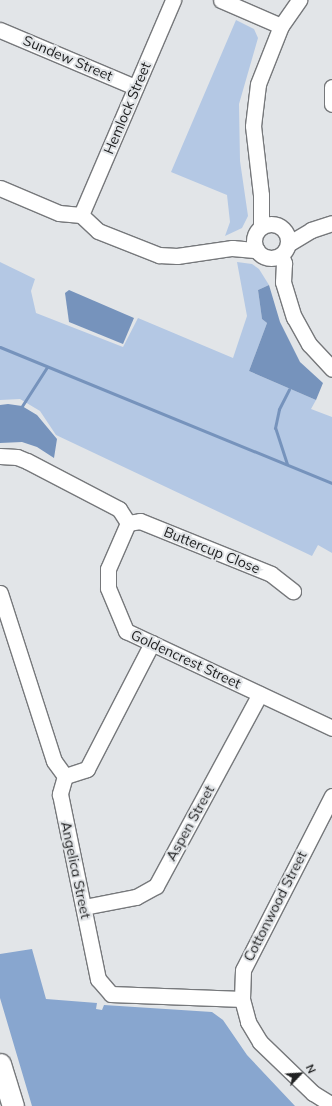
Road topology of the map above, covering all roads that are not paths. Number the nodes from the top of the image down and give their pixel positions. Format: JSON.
{"nodes":[{"id":1,"x":173,"y":0,"type":"edge"},
{"id":2,"x":221,"y":0,"type":"edge"},
{"id":3,"x":299,"y":0,"type":"edge"},
{"id":4,"x":281,"y":26,"type":"junction"},
{"id":5,"x":0,"y":30,"type":"edge"},
{"id":6,"x":135,"y":87,"type":"junction"},
{"id":7,"x":332,"y":87,"type":"edge"},
{"id":8,"x":332,"y":104,"type":"edge"},
{"id":9,"x":0,"y":188,"type":"edge"},
{"id":10,"x":81,"y":215,"type":"junction"},
{"id":11,"x":332,"y":223,"type":"edge"},
{"id":12,"x":271,"y":241,"type":"junction"},
{"id":13,"x":332,"y":369,"type":"edge"},
{"id":14,"x":0,"y":456,"type":"edge"},
{"id":15,"x":128,"y":523,"type":"junction"},
{"id":16,"x":293,"y":591,"type":"dead end"},
{"id":17,"x":0,"y":593,"type":"edge"},
{"id":18,"x":152,"y":643,"type":"junction"},
{"id":19,"x":260,"y":694,"type":"junction"},
{"id":20,"x":332,"y":728,"type":"edge"},
{"id":21,"x":65,"y":776,"type":"junction"},
{"id":22,"x":332,"y":796,"type":"edge"},
{"id":23,"x":84,"y":907,"type":"junction"},
{"id":24,"x":242,"y":999,"type":"junction"},
{"id":25,"x":0,"y":1064,"type":"edge"},
{"id":26,"x":332,"y":1105,"type":"edge"},
{"id":27,"x":13,"y":1106,"type":"edge"}],
"edges":[{"from":1,"to":6,"type":"street","name":"Hemlock Street"},
{"from":2,"to":4,"type":"street"},
{"from":3,"to":4,"type":"street"},
{"from":4,"to":12,"type":"street"},
{"from":5,"to":6,"type":"street","name":"Sundew Street"},
{"from":6,"to":10,"type":"street","name":"Hemlock Street"},
{"from":7,"to":8,"type":"street"},
{"from":9,"to":10,"type":"street"},
{"from":10,"to":12,"type":"street"},
{"from":11,"to":12,"type":"street"},
{"from":12,"to":13,"type":"street"},
{"from":14,"to":15,"type":"street"},
{"from":15,"to":16,"type":"street","name":"Buttercup Close"},
{"from":15,"to":18,"type":"street","name":"Goldencrest Street"},
{"from":17,"to":21,"type":"street"},
{"from":18,"to":19,"type":"street","name":"Goldencrest Street"},
{"from":18,"to":21,"type":"street"},
{"from":19,"to":20,"type":"street","name":"Goldencrest Street"},
{"from":19,"to":23,"type":"street","name":"Aspen Street"},
{"from":21,"to":23,"type":"street","name":"Angelica Street"},
{"from":22,"to":24,"type":"street","name":"Cottonwood Street"},
{"from":23,"to":24,"type":"street","name":"Angelica Street"},
{"from":24,"to":26,"type":"street","name":"Cottonwood Street"},
{"from":25,"to":27,"type":"highway"}]}
